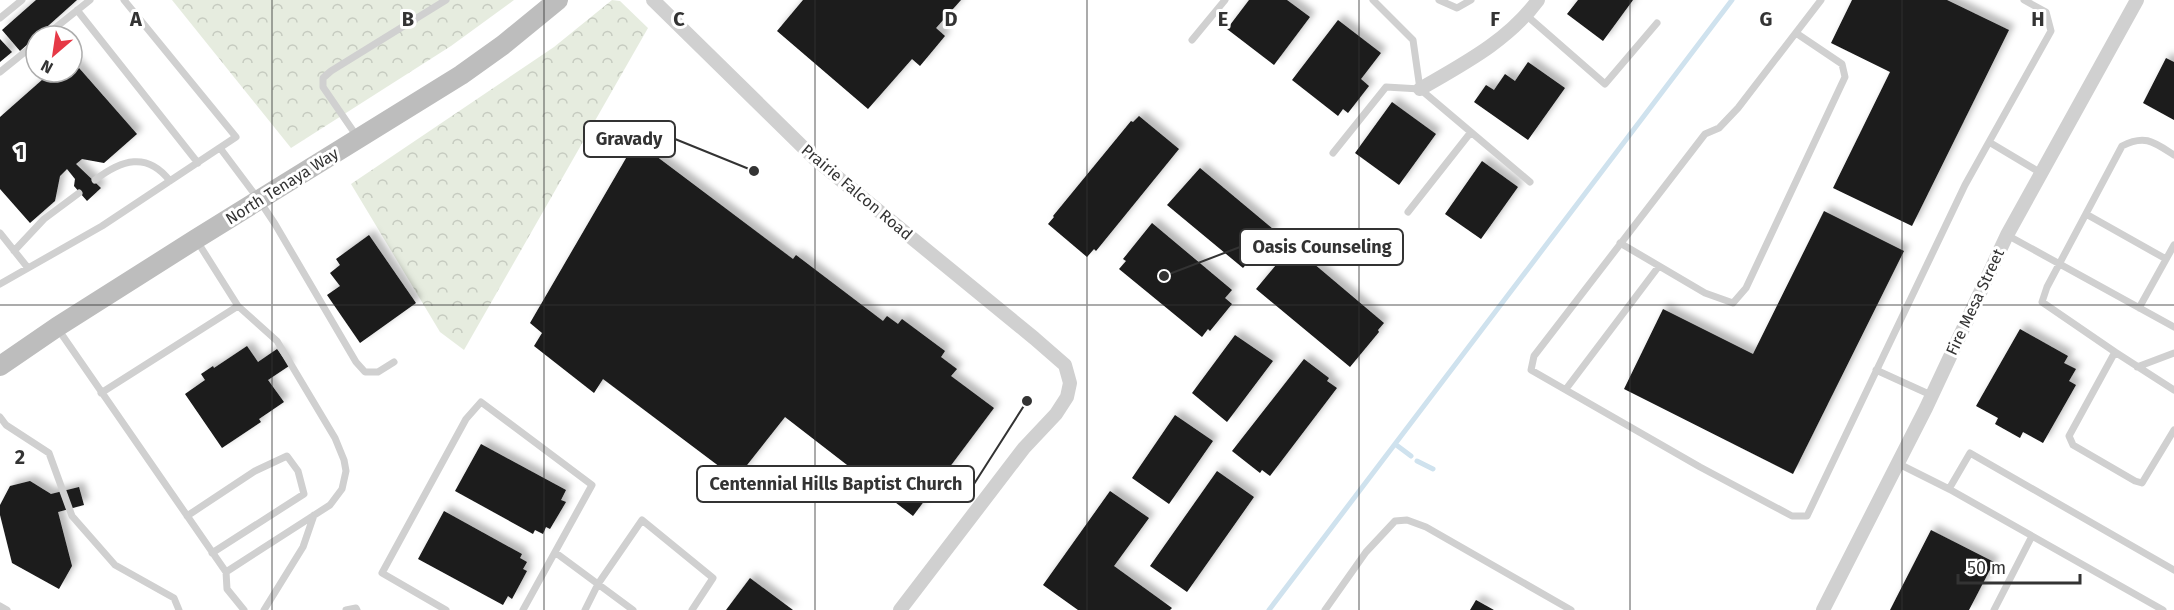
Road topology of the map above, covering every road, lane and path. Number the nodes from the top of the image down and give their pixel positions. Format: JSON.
{"nodes":[{"id":1,"x":22,"y":0,"type":"edge"},
{"id":2,"x":90,"y":0,"type":"edge"},
{"id":3,"x":124,"y":0,"type":"edge"},
{"id":4,"x":446,"y":0,"type":"edge"},
{"id":5,"x":653,"y":0,"type":"edge"},
{"id":6,"x":1225,"y":0,"type":"edge"},
{"id":7,"x":1373,"y":0,"type":"edge"},
{"id":8,"x":1439,"y":0,"type":"edge"},
{"id":9,"x":1471,"y":0,"type":"edge"},
{"id":10,"x":1821,"y":0,"type":"edge"},
{"id":11,"x":2024,"y":0,"type":"edge"},
{"id":12,"x":2138,"y":0,"type":"edge"},
{"id":13,"x":550,"y":3,"type":"edge"},
{"id":14,"x":1532,"y":5,"type":"edge"},
{"id":15,"x":77,"y":10,"type":"junction"},
{"id":16,"x":0,"y":18,"type":"edge"},
{"id":17,"x":1657,"y":23,"type":"dead end"},
{"id":18,"x":60,"y":24,"type":"edge"},
{"id":19,"x":1796,"y":33,"type":"junction"},
{"id":20,"x":1192,"y":40,"type":"dead end"},
{"id":21,"x":24,"y":53,"type":"edge"},
{"id":22,"x":0,"y":72,"type":"edge"},
{"id":23,"x":1420,"y":88,"type":"junction"},
{"id":24,"x":1471,"y":132,"type":"junction"},
{"id":25,"x":358,"y":139,"type":"junction"},
{"id":26,"x":1989,"y":142,"type":"junction"},
{"id":27,"x":220,"y":148,"type":"junction"},
{"id":28,"x":1333,"y":153,"type":"dead end"},
{"id":29,"x":2174,"y":154,"type":"edge"},
{"id":30,"x":198,"y":163,"type":"junction"},
{"id":31,"x":2042,"y":173,"type":"junction"},
{"id":32,"x":95,"y":180,"type":"dead end"},
{"id":33,"x":170,"y":181,"type":"junction"},
{"id":34,"x":1530,"y":182,"type":"dead end"},
{"id":35,"x":79,"y":193,"type":"dead end"},
{"id":36,"x":260,"y":200,"type":"junction"},
{"id":37,"x":1408,"y":212,"type":"dead end"},
{"id":38,"x":2086,"y":214,"type":"junction"},
{"id":39,"x":0,"y":233,"type":"edge"},
{"id":40,"x":2007,"y":235,"type":"junction"},
{"id":41,"x":196,"y":239,"type":"junction"},
{"id":42,"x":1620,"y":243,"type":"junction"},
{"id":43,"x":2174,"y":245,"type":"edge"},
{"id":44,"x":15,"y":251,"type":"junction"},
{"id":45,"x":2166,"y":259,"type":"junction"},
{"id":46,"x":2060,"y":265,"type":"junction"},
{"id":47,"x":1659,"y":266,"type":"junction"},
{"id":48,"x":28,"y":268,"type":"junction"},
{"id":49,"x":0,"y":284,"type":"edge"},
{"id":50,"x":238,"y":306,"type":"junction"},
{"id":51,"x":2139,"y":308,"type":"junction"},
{"id":52,"x":57,"y":327,"type":"junction"},
{"id":53,"x":2174,"y":327,"type":"edge"},
{"id":54,"x":2115,"y":352,"type":"junction"},
{"id":55,"x":2174,"y":353,"type":"edge"},
{"id":56,"x":394,"y":362,"type":"dead end"},
{"id":57,"x":0,"y":366,"type":"edge"},
{"id":58,"x":2137,"y":367,"type":"junction"},
{"id":59,"x":1876,"y":370,"type":"junction"},
{"id":60,"x":1566,"y":389,"type":"junction"},
{"id":61,"x":2174,"y":390,"type":"edge"},
{"id":62,"x":101,"y":393,"type":"junction"},
{"id":63,"x":1931,"y":395,"type":"junction"},
{"id":64,"x":0,"y":417,"type":"edge"},
{"id":65,"x":2174,"y":430,"type":"edge"},
{"id":66,"x":1897,"y":463,"type":"junction"},
{"id":67,"x":1949,"y":489,"type":"junction"},
{"id":68,"x":314,"y":515,"type":"junction"},
{"id":69,"x":187,"y":516,"type":"junction"},
{"id":70,"x":2032,"y":536,"type":"junction"},
{"id":71,"x":556,"y":552,"type":"junction"},
{"id":72,"x":212,"y":553,"type":"junction"},
{"id":73,"x":2174,"y":570,"type":"edge"},
{"id":74,"x":226,"y":572,"type":"junction"},
{"id":75,"x":598,"y":584,"type":"junction"},
{"id":76,"x":0,"y":606,"type":"edge"},
{"id":77,"x":7,"y":610,"type":"edge"},
{"id":78,"x":179,"y":610,"type":"edge"},
{"id":79,"x":244,"y":610,"type":"edge"},
{"id":80,"x":264,"y":610,"type":"edge"},
{"id":81,"x":346,"y":610,"type":"edge"},
{"id":82,"x":357,"y":610,"type":"edge"},
{"id":83,"x":446,"y":610,"type":"edge"},
{"id":84,"x":523,"y":610,"type":"edge"},
{"id":85,"x":585,"y":610,"type":"edge"},
{"id":86,"x":633,"y":610,"type":"edge"},
{"id":87,"x":692,"y":610,"type":"edge"},
{"id":88,"x":900,"y":610,"type":"edge"},
{"id":89,"x":1325,"y":610,"type":"edge"},
{"id":90,"x":1571,"y":610,"type":"edge"},
{"id":91,"x":1823,"y":610,"type":"edge"},
{"id":92,"x":1994,"y":610,"type":"edge"},
{"id":93,"x":2163,"y":610,"type":"edge"}],
"edges":[{"from":1,"to":16,"type":"lane"},
{"from":2,"to":15,"type":"lane"},
{"from":3,"to":27,"type":"lane"},
{"from":4,"to":25,"type":"lane"},
{"from":5,"to":88,"type":"street","name":"Prairie Falcon Road"},
{"from":6,"to":20,"type":"lane"},
{"from":7,"to":23,"type":"lane"},
{"from":8,"to":9,"type":"lane"},
{"from":10,"to":19,"type":"lane"},
{"from":11,"to":26,"type":"lane"},
{"from":12,"to":31,"type":"street","name":"Fire Mesa Street"},
{"from":13,"to":25,"type":"main road","name":"North Tenaya Way"},
{"from":14,"to":17,"type":"lane"},
{"from":14,"to":23,"type":"street"},
{"from":15,"to":18,"type":"lane"},
{"from":15,"to":30,"type":"lane"},
{"from":19,"to":42,"type":"lane"},
{"from":19,"to":47,"type":"lane"},
{"from":21,"to":22,"type":"lane"},
{"from":23,"to":24,"type":"lane"},
{"from":23,"to":28,"type":"lane"},
{"from":24,"to":34,"type":"lane"},
{"from":24,"to":37,"type":"lane"},
{"from":25,"to":36,"type":"main road","name":"North Tenaya Way"},
{"from":26,"to":31,"type":"lane"},
{"from":26,"to":59,"type":"lane"},
{"from":27,"to":30,"type":"lane"},
{"from":27,"to":36,"type":"lane"},
{"from":29,"to":38,"type":"lane"},
{"from":30,"to":33,"type":"lane"},
{"from":31,"to":40,"type":"street","name":"Fire Mesa Street"},
{"from":32,"to":33,"type":"lane"},
{"from":33,"to":48,"type":"lane"},
{"from":35,"to":44,"type":"lane"},
{"from":36,"to":41,"type":"main road","name":"North Tenaya Way"},
{"from":36,"to":56,"type":"lane"},
{"from":38,"to":45,"type":"lane"},
{"from":38,"to":46,"type":"lane"},
{"from":39,"to":44,"type":"lane"},
{"from":40,"to":46,"type":"lane"},
{"from":40,"to":63,"type":"street","name":"Fire Mesa Street"},
{"from":41,"to":50,"type":"lane"},
{"from":41,"to":52,"type":"main road","name":"North Tenaya Way"},
{"from":42,"to":47,"type":"lane"},
{"from":42,"to":60,"type":"lane"},
{"from":43,"to":45,"type":"lane"},
{"from":44,"to":48,"type":"lane"},
{"from":45,"to":51,"type":"lane"},
{"from":46,"to":51,"type":"lane"},
{"from":46,"to":54,"type":"lane"},
{"from":47,"to":60,"type":"lane"},
{"from":48,"to":49,"type":"lane"},
{"from":50,"to":62,"type":"lane"},
{"from":50,"to":68,"type":"lane"},
{"from":51,"to":53,"type":"lane"},
{"from":52,"to":57,"type":"main road","name":"North Tenaya Way"},
{"from":52,"to":62,"type":"lane"},
{"from":54,"to":58,"type":"lane"},
{"from":54,"to":65,"type":"lane"},
{"from":55,"to":58,"type":"lane"},
{"from":58,"to":61,"type":"lane"},
{"from":59,"to":60,"type":"lane"},
{"from":59,"to":63,"type":"lane"},
{"from":62,"to":69,"type":"lane"},
{"from":63,"to":66,"type":"street","name":"Fire Mesa Street"},
{"from":64,"to":78,"type":"lane"},
{"from":66,"to":67,"type":"lane"},
{"from":66,"to":91,"type":"street","name":"Fire Mesa Street"},
{"from":67,"to":70,"type":"lane"},
{"from":67,"to":73,"type":"lane"},
{"from":68,"to":74,"type":"lane"},
{"from":68,"to":80,"type":"lane"},
{"from":69,"to":72,"type":"lane"},
{"from":69,"to":72,"type":"lane"},
{"from":70,"to":92,"type":"lane"},
{"from":70,"to":93,"type":"lane"},
{"from":71,"to":75,"type":"lane"},
{"from":71,"to":83,"type":"lane"},
{"from":71,"to":84,"type":"lane"},
{"from":72,"to":74,"type":"lane"},
{"from":74,"to":79,"type":"lane"},
{"from":75,"to":85,"type":"lane"},
{"from":75,"to":86,"type":"lane"},
{"from":75,"to":87,"type":"lane"},
{"from":76,"to":77,"type":"lane"},
{"from":81,"to":82,"type":"lane"},
{"from":89,"to":90,"type":"lane"}]}
